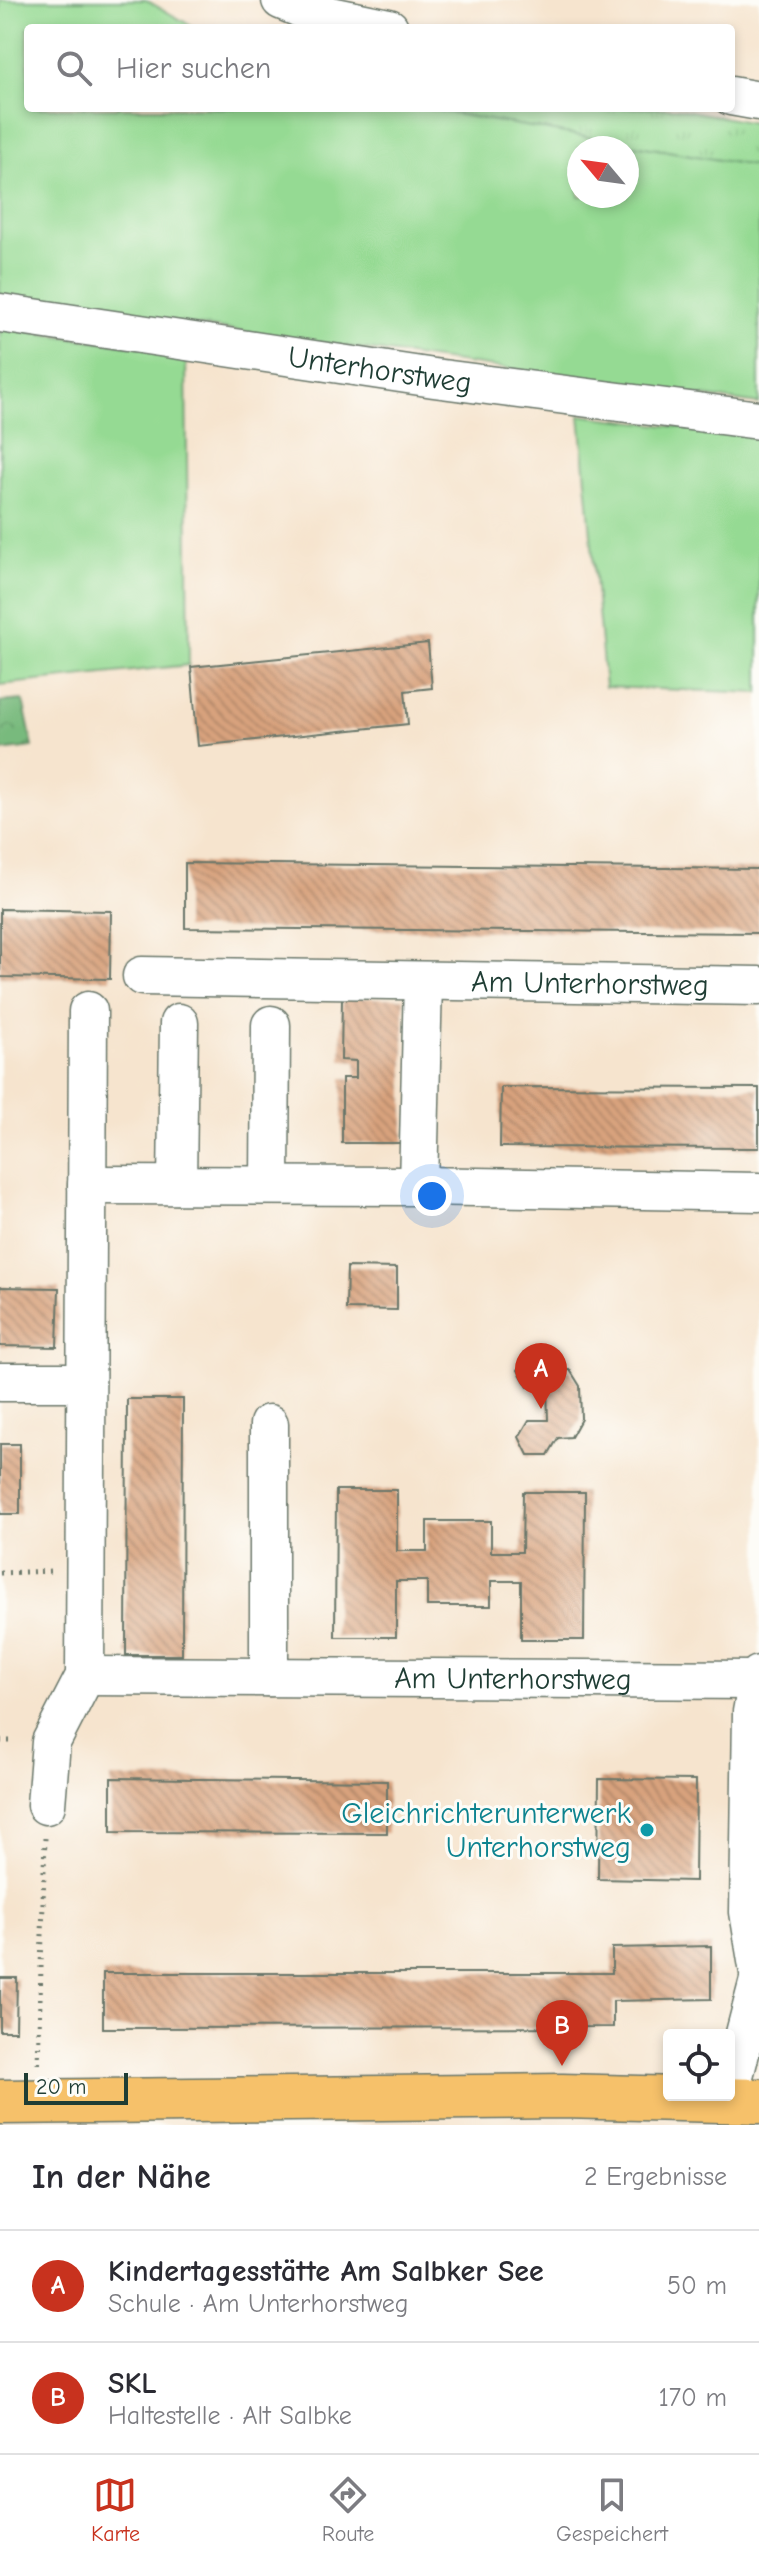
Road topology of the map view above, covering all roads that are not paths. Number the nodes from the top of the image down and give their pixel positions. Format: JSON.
{"nodes":[{"id":1,"x":281,"y":0,"type":"edge"},
{"id":2,"x":370,"y":24,"type":"edge"},
{"id":3,"x":735,"y":97,"type":"edge"},
{"id":4,"x":759,"y":101,"type":"edge"},
{"id":5,"x":0,"y":313,"type":"edge"},
{"id":6,"x":759,"y":420,"type":"edge"},
{"id":7,"x":142,"y":976,"type":"dead end"},
{"id":8,"x":423,"y":981,"type":"junction"},
{"id":9,"x":759,"y":986,"type":"edge"},
{"id":10,"x":88,"y":1011,"type":"dead end"},
{"id":11,"x":179,"y":1023,"type":"dead end"},
{"id":12,"x":271,"y":1025,"type":"dead end"},
{"id":13,"x":87,"y":1185,"type":"junction"},
{"id":14,"x":177,"y":1185,"type":"junction"},
{"id":15,"x":270,"y":1185,"type":"junction"},
{"id":16,"x":418,"y":1186,"type":"junction"},
{"id":17,"x":759,"y":1192,"type":"edge"},
{"id":18,"x":0,"y":1382,"type":"edge"},
{"id":19,"x":86,"y":1382,"type":"junction"},
{"id":20,"x":269,"y":1424,"type":"dead end"},
{"id":21,"x":85,"y":1676,"type":"junction"},
{"id":22,"x":269,"y":1677,"type":"junction"},
{"id":23,"x":758,"y":1677,"type":"edge"},
{"id":24,"x":46,"y":1805,"type":"road end"},
{"id":25,"x":759,"y":1973,"type":"edge"},
{"id":26,"x":759,"y":1980,"type":"edge"},
{"id":27,"x":0,"y":2102,"type":"edge"},
{"id":28,"x":731,"y":2103,"type":"edge"}],
"edges":[{"from":1,"to":2,"type":"street"},
{"from":3,"to":4,"type":"street"},
{"from":5,"to":6,"type":"street","name":"Unterhorstweg"},
{"from":7,"to":8,"type":"street","name":"Am Unterhorstweg"},
{"from":8,"to":9,"type":"street","name":"Am Unterhorstweg"},
{"from":8,"to":16,"type":"street"},
{"from":10,"to":13,"type":"street"},
{"from":11,"to":14,"type":"street"},
{"from":12,"to":15,"type":"street"},
{"from":13,"to":14,"type":"street"},
{"from":13,"to":19,"type":"street"},
{"from":14,"to":15,"type":"street"},
{"from":15,"to":16,"type":"street"},
{"from":16,"to":17,"type":"street"},
{"from":18,"to":19,"type":"street"},
{"from":19,"to":21,"type":"street"},
{"from":20,"to":22,"type":"street"},
{"from":21,"to":22,"type":"street","name":"Am Unterhorstweg"},
{"from":21,"to":24,"type":"street"},
{"from":22,"to":23,"type":"street","name":"Am Unterhorstweg"},
{"from":23,"to":25,"type":"street"},
{"from":26,"to":28,"type":"street"},
{"from":27,"to":28,"type":"main road"}]}
